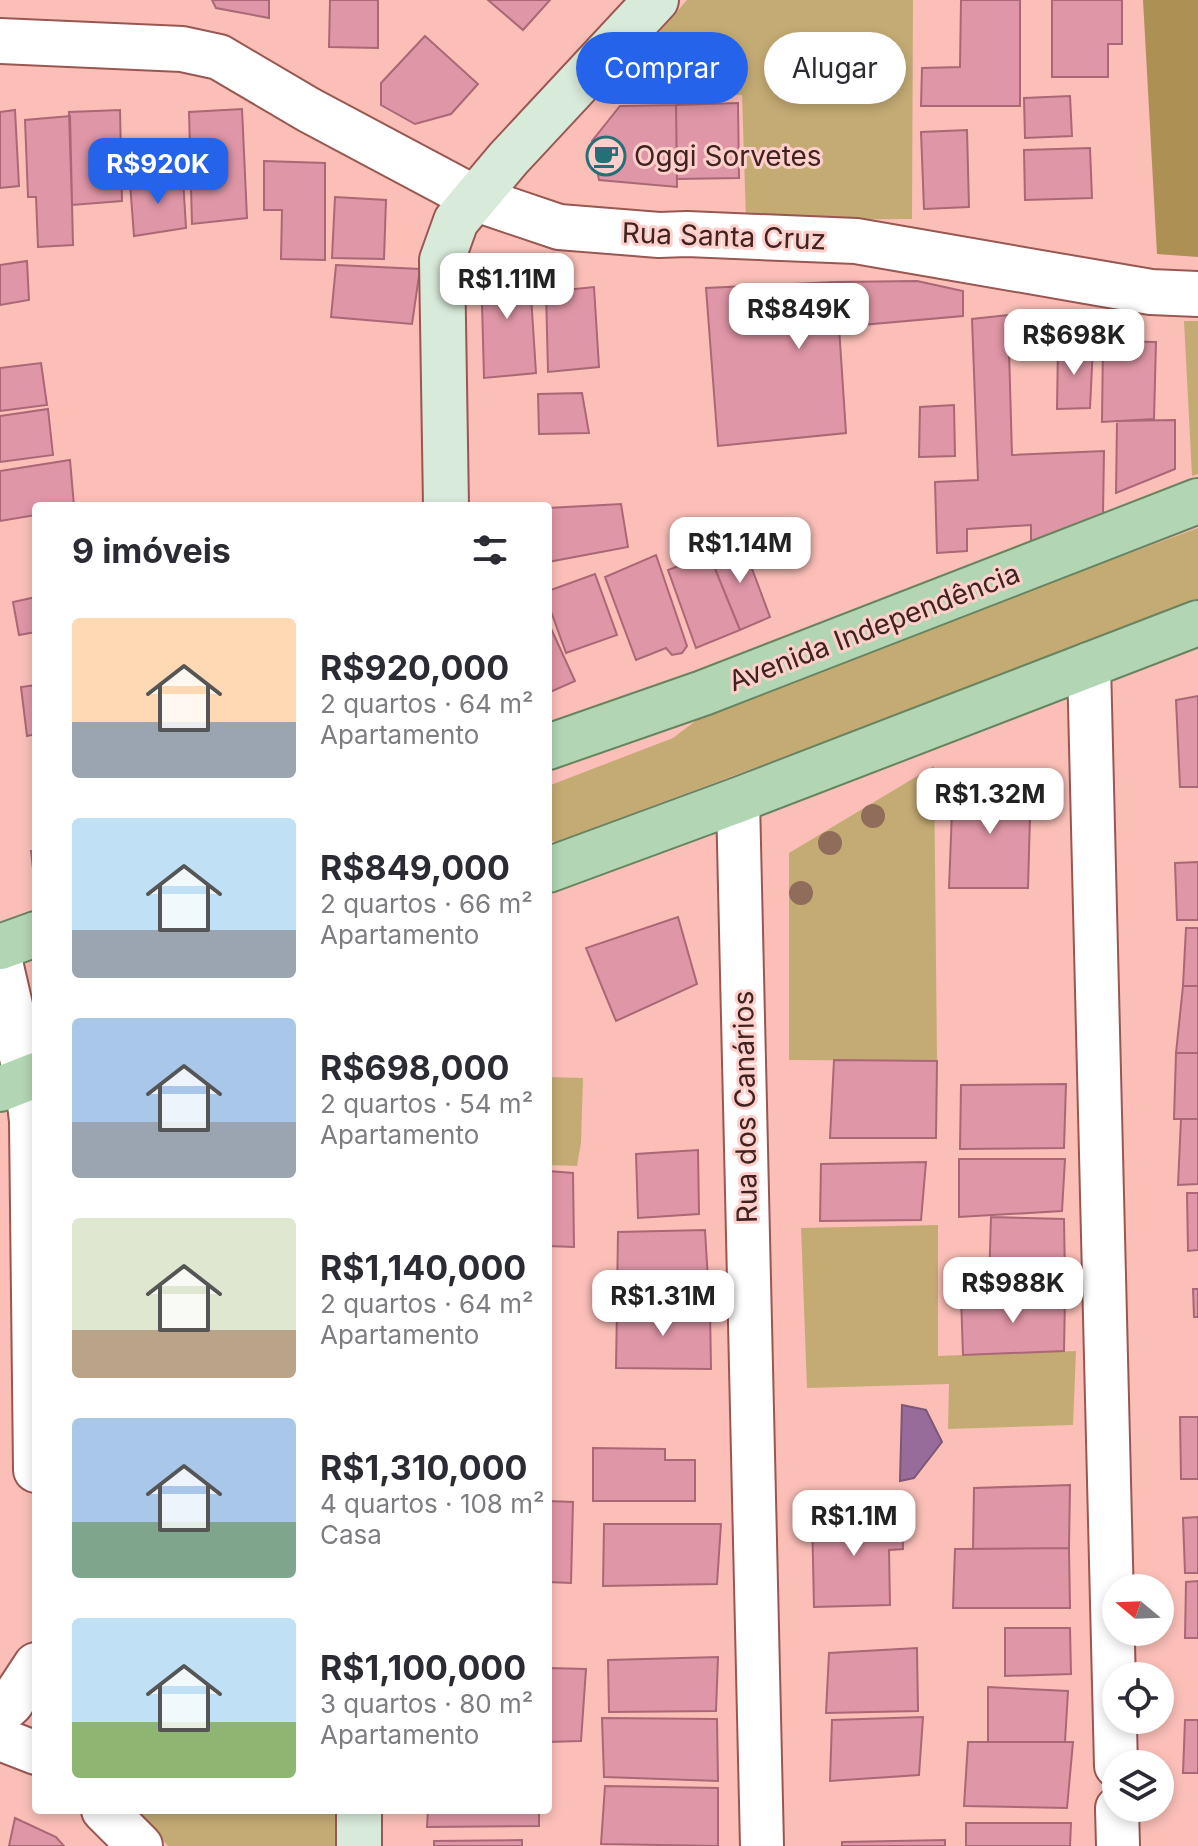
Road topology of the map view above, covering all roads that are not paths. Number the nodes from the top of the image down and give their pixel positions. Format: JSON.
{"nodes":[{"id":1,"x":656,"y":0,"type":"edge"},
{"id":2,"x":0,"y":41,"type":"edge"},
{"id":3,"x":476,"y":199,"type":"junction"},
{"id":4,"x":1198,"y":294,"type":"edge"},
{"id":5,"x":1198,"y":501,"type":"edge"},
{"id":6,"x":446,"y":502,"type":"edge"},
{"id":7,"x":1198,"y":623,"type":"edge"},
{"id":8,"x":1089,"y":664,"type":"junction"},
{"id":9,"x":703,"y":693,"type":"junction"},
{"id":10,"x":552,"y":746,"type":"edge"},
{"id":11,"x":552,"y":774,"type":"edge"},
{"id":12,"x":738,"y":800,"type":"junction"},
{"id":13,"x":553,"y":863,"type":"edge"},
{"id":14,"x":32,"y":935,"type":"edge"},
{"id":15,"x":0,"y":947,"type":"edge"},
{"id":16,"x":0,"y":962,"type":"edge"},
{"id":17,"x":21,"y":1081,"type":"edge"},
{"id":18,"x":32,"y":1121,"type":"edge"},
{"id":19,"x":32,"y":1671,"type":"edge"},
{"id":20,"x":0,"y":1713,"type":"edge"},
{"id":21,"x":0,"y":1739,"type":"edge"},
{"id":22,"x":1116,"y":1750,"type":"edge"},
{"id":23,"x":32,"y":1751,"type":"edge"},
{"id":24,"x":108,"y":1814,"type":"edge"},
{"id":25,"x":359,"y":1814,"type":"edge"},
{"id":26,"x":1117,"y":1822,"type":"edge"},
{"id":27,"x":140,"y":1846,"type":"edge"},
{"id":28,"x":359,"y":1846,"type":"edge"},
{"id":29,"x":762,"y":1846,"type":"edge"},
{"id":30,"x":1118,"y":1846,"type":"edge"}],
"edges":[{"from":1,"to":3,"type":"main road"},
{"from":2,"to":3,"type":"street","name":"Rua Santa Cruz"},
{"from":3,"to":4,"type":"street","name":"Rua Santa Cruz"},
{"from":3,"to":6,"type":"main road"},
{"from":5,"to":9,"type":"main road","name":"Avenida Independência"},
{"from":7,"to":8,"type":"main road"},
{"from":8,"to":12,"type":"main road"},
{"from":8,"to":22,"type":"street"},
{"from":9,"to":10,"type":"main road","name":"Avenida Independência"},
{"from":9,"to":11,"type":"main road"},
{"from":12,"to":13,"type":"main road"},
{"from":12,"to":29,"type":"street","name":"Rua dos Canários"},
{"from":14,"to":15,"type":"main road"},
{"from":16,"to":17,"type":"street"},
{"from":17,"to":18,"type":"street"},
{"from":19,"to":20,"type":"street"},
{"from":21,"to":23,"type":"street"},
{"from":24,"to":27,"type":"street"},
{"from":25,"to":28,"type":"main road"},
{"from":26,"to":30,"type":"street"}]}
